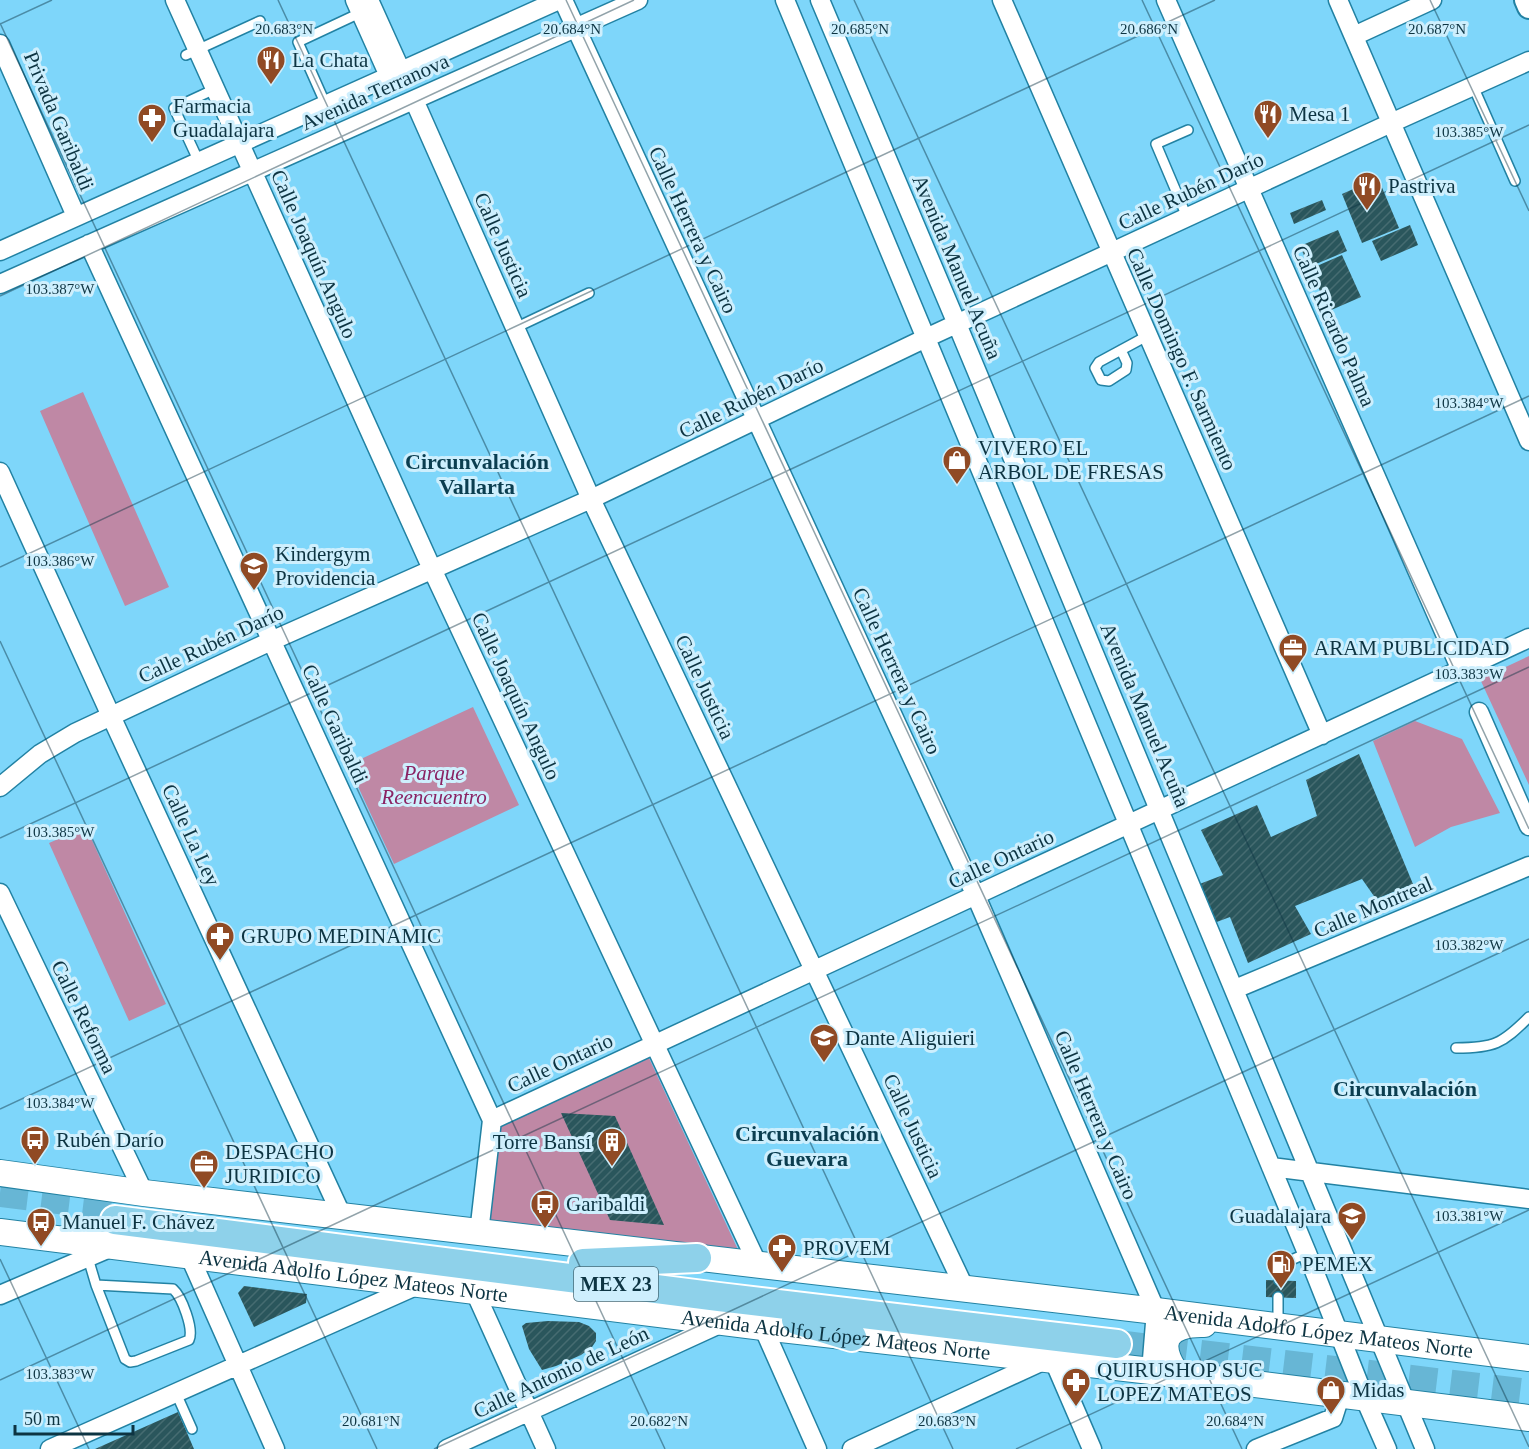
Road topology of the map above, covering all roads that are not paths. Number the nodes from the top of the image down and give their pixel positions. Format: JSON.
{"nodes":[{"id":1,"x":161,"y":0,"type":"edge"},
{"id":2,"x":175,"y":0,"type":"edge"},
{"id":3,"x":561,"y":0,"type":"edge"},
{"id":4,"x":638,"y":0,"type":"edge"},
{"id":5,"x":784,"y":0,"type":"edge"},
{"id":6,"x":820,"y":0,"type":"edge"},
{"id":7,"x":1002,"y":0,"type":"edge"},
{"id":8,"x":1166,"y":0,"type":"edge"},
{"id":9,"x":1338,"y":0,"type":"edge"},
{"id":10,"x":1432,"y":0,"type":"edge"},
{"id":11,"x":1526,"y":0,"type":"edge"},
{"id":12,"x":364,"y":5,"type":"edge"},
{"id":13,"x":1529,"y":7,"type":"edge"},
{"id":14,"x":260,"y":21,"type":"dead end"},
{"id":15,"x":575,"y":28,"type":"junction"},
{"id":16,"x":1354,"y":36,"type":"junction"},
{"id":17,"x":0,"y":44,"type":"edge"},
{"id":18,"x":192,"y":53,"type":"junction"},
{"id":19,"x":1529,"y":61,"type":"edge"},
{"id":20,"x":0,"y":71,"type":"edge"},
{"id":21,"x":395,"y":74,"type":"junction"},
{"id":22,"x":1473,"y":86,"type":"junction"},
{"id":23,"x":209,"y":92,"type":"junction"},
{"id":24,"x":414,"y":100,"type":"junction"},
{"id":25,"x":326,"y":105,"type":"junction"},
{"id":26,"x":1391,"y":123,"type":"junction"},
{"id":27,"x":1188,"y":130,"type":"dead end"},
{"id":28,"x":234,"y":146,"type":"junction"},
{"id":29,"x":199,"y":162,"type":"junction"},
{"id":30,"x":247,"y":174,"type":"junction"},
{"id":31,"x":52,"y":175,"type":"junction"},
{"id":32,"x":1515,"y":181,"type":"dead end"},
{"id":33,"x":1249,"y":188,"type":"junction"},
{"id":34,"x":1187,"y":217,"type":"junction"},
{"id":35,"x":70,"y":219,"type":"junction"},
{"id":36,"x":89,"y":244,"type":"junction"},
{"id":37,"x":0,"y":250,"type":"edge"},
{"id":38,"x":1111,"y":252,"type":"junction"},
{"id":39,"x":0,"y":284,"type":"edge"},
{"id":40,"x":589,"y":293,"type":"dead end"},
{"id":41,"x":957,"y":324,"type":"junction"},
{"id":42,"x":515,"y":328,"type":"junction"},
{"id":43,"x":1147,"y":336,"type":"junction"},
{"id":44,"x":926,"y":338,"type":"junction"},
{"id":45,"x":1121,"y":350,"type":"dead end"},
{"id":46,"x":756,"y":420,"type":"junction"},
{"id":47,"x":1529,"y":441,"type":"edge"},
{"id":48,"x":2,"y":482,"type":"edge"},
{"id":49,"x":591,"y":499,"type":"junction"},
{"id":50,"x":432,"y":569,"type":"junction"},
{"id":51,"x":1529,"y":638,"type":"edge"},
{"id":52,"x":272,"y":641,"type":"junction"},
{"id":53,"x":1461,"y":670,"type":"junction"},
{"id":54,"x":1479,"y":712,"type":"dead end"},
{"id":55,"x":111,"y":716,"type":"junction"},
{"id":56,"x":1322,"y":735,"type":"junction"},
{"id":57,"x":0,"y":787,"type":"edge"},
{"id":58,"x":1160,"y":811,"type":"junction"},
{"id":59,"x":1128,"y":825,"type":"junction"},
{"id":60,"x":1529,"y":826,"type":"edge"},
{"id":61,"x":1529,"y":866,"type":"edge"},
{"id":62,"x":0,"y":893,"type":"edge"},
{"id":63,"x":976,"y":896,"type":"junction"},
{"id":64,"x":814,"y":971,"type":"junction"},
{"id":65,"x":1235,"y":989,"type":"junction"},
{"id":66,"x":1529,"y":1017,"type":"edge"},
{"id":67,"x":655,"y":1044,"type":"junction"},
{"id":68,"x":1456,"y":1048,"type":"dead end"},
{"id":69,"x":492,"y":1120,"type":"junction"},
{"id":70,"x":1271,"y":1167,"type":"junction"},
{"id":71,"x":1310,"y":1170,"type":"junction"},
{"id":72,"x":0,"y":1173,"type":"edge"},
{"id":73,"x":1529,"y":1199,"type":"edge"},
{"id":74,"x":342,"y":1216,"type":"junction"},
{"id":75,"x":124,"y":1217,"type":"junction"},
{"id":76,"x":0,"y":1232,"type":"edge"},
{"id":77,"x":479,"y":1233,"type":"junction"},
{"id":78,"x":1307,"y":1253,"type":"junction"},
{"id":79,"x":190,"y":1257,"type":"junction"},
{"id":80,"x":88,"y":1258,"type":"junction"},
{"id":81,"x":697,"y":1258,"type":"junction"},
{"id":82,"x":584,"y":1263,"type":"junction"},
{"id":83,"x":759,"y":1265,"type":"junction"},
{"id":84,"x":1279,"y":1280,"type":"dead end"},
{"id":85,"x":96,"y":1285,"type":"junction"},
{"id":86,"x":418,"y":1285,"type":"junction"},
{"id":87,"x":964,"y":1289,"type":"junction"},
{"id":88,"x":475,"y":1292,"type":"junction"},
{"id":89,"x":0,"y":1295,"type":"edge"},
{"id":90,"x":1278,"y":1298,"type":"dead end"},
{"id":91,"x":723,"y":1309,"type":"junction"},
{"id":92,"x":1156,"y":1311,"type":"junction"},
{"id":93,"x":1231,"y":1321,"type":"junction"},
{"id":94,"x":764,"y":1327,"type":"junction"},
{"id":95,"x":1278,"y":1327,"type":"junction"},
{"id":96,"x":1339,"y":1335,"type":"junction"},
{"id":97,"x":852,"y":1337,"type":"junction"},
{"id":98,"x":1379,"y":1340,"type":"junction"},
{"id":99,"x":1529,"y":1358,"type":"edge"},
{"id":100,"x":1049,"y":1361,"type":"junction"},
{"id":101,"x":237,"y":1365,"type":"junction"},
{"id":102,"x":1151,"y":1371,"type":"junction"},
{"id":103,"x":1177,"y":1374,"type":"junction"},
{"id":104,"x":176,"y":1393,"type":"junction"},
{"id":105,"x":1352,"y":1397,"type":"junction"},
{"id":106,"x":1406,"y":1404,"type":"junction"},
{"id":107,"x":529,"y":1412,"type":"junction"},
{"id":108,"x":1523,"y":1415,"type":"edge"},
{"id":109,"x":192,"y":1429,"type":"dead end"},
{"id":110,"x":50,"y":1449,"type":"edge"},
{"id":111,"x":275,"y":1449,"type":"edge"},
{"id":112,"x":447,"y":1449,"type":"edge"},
{"id":113,"x":546,"y":1449,"type":"edge"},
{"id":114,"x":817,"y":1449,"type":"edge"},
{"id":115,"x":852,"y":1449,"type":"edge"},
{"id":116,"x":1092,"y":1449,"type":"edge"},
{"id":117,"x":1256,"y":1449,"type":"edge"},
{"id":118,"x":1387,"y":1449,"type":"edge"},
{"id":119,"x":1425,"y":1449,"type":"edge"}],
"edges":[{"from":1,"to":18,"type":"street"},
{"from":2,"to":18,"type":"street"},
{"from":3,"to":15,"type":"street","name":"Calle Herrera y Cairo"},
{"from":3,"to":21,"type":"street","name":"Avenida Terranova"},
{"from":4,"to":15,"type":"street","name":"Avenida Terranova"},
{"from":5,"to":44,"type":"street"},
{"from":6,"to":41,"type":"street","name":"Avenida Manuel Acuña"},
{"from":7,"to":38,"type":"street","name":"Calle Domingo F. Sarmiento"},
{"from":8,"to":33,"type":"street","name":"Calle Ricardo Palma"},
{"from":9,"to":16,"type":"street"},
{"from":10,"to":16,"type":"street"},
{"from":11,"to":13,"type":"street"},
{"from":12,"to":21,"type":"street"},
{"from":12,"to":25,"type":"lane"},
{"from":14,"to":18,"type":"lane"},
{"from":15,"to":24,"type":"street","name":"Avenida Terranova"},
{"from":15,"to":46,"type":"street","name":"Calle Herrera y Cairo"},
{"from":16,"to":26,"type":"street"},
{"from":17,"to":31,"type":"street","name":"Privada Garibaldi"},
{"from":18,"to":23,"type":"street","name":"Calle Joaquín Angulo"},
{"from":19,"to":22,"type":"street","name":"Calle Rubén Darío"},
{"from":20,"to":31,"type":"street","name":"Privada Garibaldi"},
{"from":21,"to":25,"type":"street","name":"Avenida Terranova"},
{"from":22,"to":26,"type":"street","name":"Calle Rubén Darío"},
{"from":22,"to":32,"type":"lane"},
{"from":23,"to":28,"type":"street","name":"Calle Joaquín Angulo"},
{"from":23,"to":29,"type":"lane"},
{"from":24,"to":30,"type":"street","name":"Avenida Terranova"},
{"from":24,"to":42,"type":"street","name":"Calle Justicia"},
{"from":25,"to":28,"type":"street","name":"Avenida Terranova"},
{"from":26,"to":33,"type":"street","name":"Calle Rubén Darío"},
{"from":26,"to":47,"type":"street"},
{"from":27,"to":34,"type":"lane"},
{"from":28,"to":29,"type":"street","name":"Avenida Terranova"},
{"from":28,"to":30,"type":"street","name":"Calle Joaquín Angulo"},
{"from":29,"to":35,"type":"street","name":"Avenida Terranova"},
{"from":30,"to":36,"type":"street","name":"Avenida Terranova"},
{"from":30,"to":50,"type":"street","name":"Calle Joaquín Angulo"},
{"from":31,"to":35,"type":"street","name":"Privada Garibaldi"},
{"from":33,"to":34,"type":"street","name":"Calle Rubén Darío"},
{"from":33,"to":53,"type":"street","name":"Calle Ricardo Palma"},
{"from":34,"to":38,"type":"street","name":"Calle Rubén Darío"},
{"from":35,"to":37,"type":"street","name":"Avenida Terranova"},
{"from":36,"to":39,"type":"street","name":"Avenida Terranova"},
{"from":36,"to":52,"type":"street","name":"Calle Garibaldi"},
{"from":38,"to":41,"type":"street","name":"Calle Rubén Darío"},
{"from":38,"to":43,"type":"street","name":"Calle Domingo F. Sarmiento"},
{"from":40,"to":42,"type":"lane"},
{"from":41,"to":44,"type":"street","name":"Calle Rubén Darío"},
{"from":41,"to":58,"type":"street","name":"Avenida Manuel Acuña"},
{"from":42,"to":49,"type":"street","name":"Calle Justicia"},
{"from":43,"to":45,"type":"lane"},
{"from":43,"to":56,"type":"street","name":"Calle Domingo F. Sarmiento"},
{"from":44,"to":46,"type":"street","name":"Calle Rubén Darío"},
{"from":44,"to":59,"type":"street"},
{"from":46,"to":49,"type":"street","name":"Calle Rubén Darío"},
{"from":46,"to":63,"type":"street","name":"Calle Herrera y Cairo"},
{"from":48,"to":55,"type":"street","name":"Calle La Ley"},
{"from":49,"to":50,"type":"street","name":"Calle Rubén Darío"},
{"from":49,"to":64,"type":"street","name":"Calle Justicia"},
{"from":50,"to":52,"type":"street","name":"Calle Rubén Darío"},
{"from":50,"to":67,"type":"street","name":"Calle Joaquín Angulo"},
{"from":51,"to":53,"type":"street","name":"Calle Ontario"},
{"from":52,"to":55,"type":"street","name":"Calle Rubén Darío"},
{"from":52,"to":69,"type":"street","name":"Calle Garibaldi"},
{"from":53,"to":56,"type":"street","name":"Calle Ontario"},
{"from":54,"to":60,"type":"street"},
{"from":55,"to":57,"type":"street","name":"Calle Rubén Darío"},
{"from":55,"to":74,"type":"street","name":"Calle La Ley"},
{"from":56,"to":58,"type":"street","name":"Calle Ontario"},
{"from":58,"to":59,"type":"street","name":"Calle Ontario"},
{"from":58,"to":65,"type":"street","name":"Avenida Manuel Acuña"},
{"from":59,"to":63,"type":"street","name":"Calle Ontario"},
{"from":59,"to":70,"type":"street"},
{"from":61,"to":65,"type":"street","name":"Calle Montreal"},
{"from":62,"to":75,"type":"street","name":"Calle Reforma"},
{"from":63,"to":64,"type":"street","name":"Calle Ontario"},
{"from":63,"to":92,"type":"street","name":"Calle Herrera y Cairo"},
{"from":64,"to":67,"type":"street","name":"Calle Ontario"},
{"from":64,"to":87,"type":"street","name":"Calle Justicia"},
{"from":65,"to":71,"type":"street","name":"Avenida Manuel Acuña"},
{"from":66,"to":68,"type":"lane"},
{"from":67,"to":69,"type":"street","name":"Calle Ontario"},
{"from":67,"to":83,"type":"street","name":"Calle Joaquín Angulo"},
{"from":69,"to":77,"type":"street"},
{"from":70,"to":71,"type":"street"},
{"from":70,"to":78,"type":"street"},
{"from":71,"to":73,"type":"street"},
{"from":71,"to":98,"type":"street","name":"Avenida Manuel Acuña"},
{"from":72,"to":75,"type":"main road","name":"Avenida Adolfo López Mateos Norte"},
{"from":74,"to":75,"type":"main road","name":"Avenida Adolfo López Mateos Norte"},
{"from":74,"to":77,"type":"main road","name":"Avenida Adolfo López Mateos Norte"},
{"from":75,"to":76,"type":"main road","name":"Avenida Adolfo López Mateos Norte"},
{"from":75,"to":79,"type":"main road","name":"Avenida Adolfo López Mateos Norte"},
{"from":75,"to":80,"type":"street"},
{"from":75,"to":82,"type":"main road","name":"Avenida Adolfo López Mateos Norte","number":"MEX 23"},
{"from":75,"to":91,"type":"main road","name":"Avenida Adolfo López Mateos Norte","number":"MEX 23"},
{"from":77,"to":81,"type":"main road","name":"Avenida Adolfo López Mateos Norte"},
{"from":78,"to":84,"type":"lane"},
{"from":78,"to":96,"type":"street"},
{"from":79,"to":86,"type":"main road","name":"Avenida Adolfo López Mateos Norte"},
{"from":79,"to":101,"type":"street"},
{"from":80,"to":85,"type":"lane"},
{"from":80,"to":89,"type":"street"},
{"from":81,"to":82,"type":"main road"},
{"from":81,"to":83,"type":"main road","name":"Avenida Adolfo López Mateos Norte"},
{"from":82,"to":91,"type":"main road","name":"Avenida Adolfo López Mateos Norte","number":"MEX 23"},
{"from":83,"to":87,"type":"main road","name":"Avenida Adolfo López Mateos Norte"},
{"from":85,"to":85,"type":"lane"},
{"from":86,"to":88,"type":"main road","name":"Avenida Adolfo López Mateos Norte"},
{"from":86,"to":101,"type":"street"},
{"from":87,"to":92,"type":"main road","name":"Avenida Adolfo López Mateos Norte"},
{"from":88,"to":91,"type":"main road","name":"Avenida Adolfo López Mateos Norte"},
{"from":88,"to":107,"type":"street"},
{"from":90,"to":95,"type":"lane"},
{"from":91,"to":94,"type":"main road","name":"Avenida Adolfo López Mateos Norte"},
{"from":91,"to":97,"type":"main road"},
{"from":91,"to":107,"type":"street","name":"Calle Antonio de León"},
{"from":92,"to":93,"type":"main road","name":"Avenida Adolfo López Mateos Norte"},
{"from":92,"to":102,"type":"street","name":"Calle Herrera y Cairo"},
{"from":93,"to":95,"type":"main road","name":"Avenida Adolfo López Mateos Norte"},
{"from":93,"to":103,"type":"main road"},
{"from":94,"to":97,"type":"main road","name":"Avenida Adolfo López Mateos Norte"},
{"from":94,"to":114,"type":"street"},
{"from":95,"to":96,"type":"main road","name":"Avenida Adolfo López Mateos Norte"},
{"from":96,"to":98,"type":"main road","name":"Avenida Adolfo López Mateos Norte"},
{"from":96,"to":105,"type":"street"},
{"from":97,"to":100,"type":"main road","name":"Avenida Adolfo López Mateos Norte"},
{"from":98,"to":99,"type":"main road","name":"Avenida Adolfo López Mateos Norte"},
{"from":98,"to":106,"type":"street","name":"Avenida Manuel Acuña"},
{"from":100,"to":102,"type":"main road","name":"Avenida Adolfo López Mateos Norte"},
{"from":100,"to":115,"type":"street"},
{"from":100,"to":116,"type":"street"},
{"from":101,"to":104,"type":"street"},
{"from":101,"to":111,"type":"street"},
{"from":102,"to":103,"type":"main road","name":"Avenida Adolfo López Mateos Norte"},
{"from":103,"to":105,"type":"main road","name":"Avenida Adolfo López Mateos Norte"},
{"from":104,"to":109,"type":"lane"},
{"from":104,"to":110,"type":"street"},
{"from":105,"to":106,"type":"main road","name":"Avenida Adolfo López Mateos Norte"},
{"from":105,"to":117,"type":"street"},
{"from":105,"to":118,"type":"street"},
{"from":106,"to":108,"type":"main road","name":"Avenida Adolfo López Mateos Norte"},
{"from":106,"to":119,"type":"street","name":"Avenida Manuel Acuña"},
{"from":107,"to":112,"type":"street","name":"Calle Antonio de León"},
{"from":107,"to":113,"type":"street"}]}
